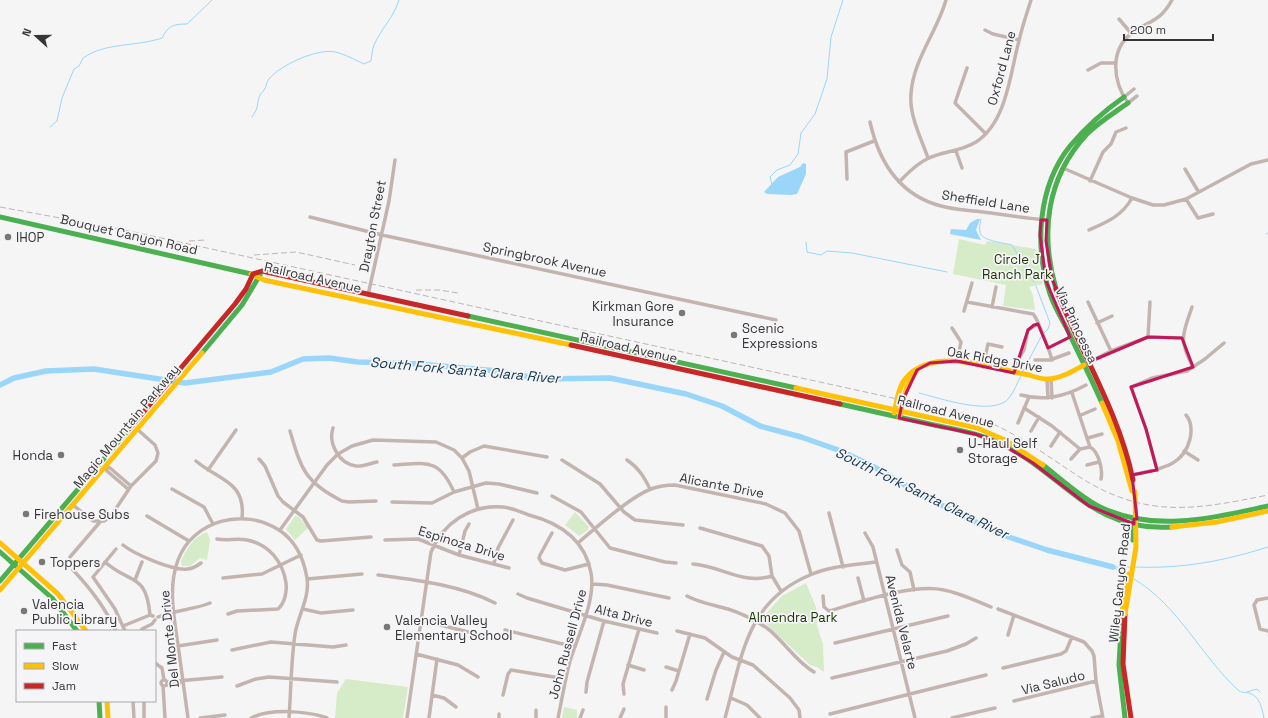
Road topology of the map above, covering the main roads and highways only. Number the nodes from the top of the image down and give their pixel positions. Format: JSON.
{"nodes":[{"id":1,"x":1124,"y":97,"type":"road end"},
{"id":2,"x":1128,"y":103,"type":"road end"},
{"id":3,"x":1061,"y":167,"type":"junction"},
{"id":4,"x":0,"y":217,"type":"edge"},
{"id":5,"x":262,"y":271,"type":"junction"},
{"id":6,"x":253,"y":274,"type":"junction"},
{"id":7,"x":259,"y":278,"type":"junction"},
{"id":8,"x":517,"y":333,"type":"junction"},
{"id":9,"x":547,"y":333,"type":"junction"},
{"id":10,"x":1089,"y":362,"type":"junction"},
{"id":11,"x":1083,"y":365,"type":"junction"},
{"id":12,"x":898,"y":410,"type":"junction"},
{"id":13,"x":893,"y":417,"type":"junction"},
{"id":14,"x":899,"y":418,"type":"junction"},
{"id":15,"x":1131,"y":476,"type":"junction"},
{"id":16,"x":1268,"y":506,"type":"edge"},
{"id":17,"x":1268,"y":511,"type":"edge"},
{"id":18,"x":0,"y":543,"type":"edge"},
{"id":19,"x":0,"y":552,"type":"edge"},
{"id":20,"x":22,"y":561,"type":"junction"},
{"id":21,"x":16,"y":566,"type":"junction"},
{"id":22,"x":0,"y":581,"type":"edge"},
{"id":23,"x":0,"y":590,"type":"edge"},
{"id":24,"x":1123,"y":613,"type":"junction"},
{"id":25,"x":73,"y":624,"type":"junction"},
{"id":26,"x":76,"y":630,"type":"edge"},
{"id":27,"x":81,"y":630,"type":"edge"},
{"id":28,"x":85,"y":630,"type":"edge"},
{"id":29,"x":99,"y":702,"type":"edge"},
{"id":30,"x":107,"y":702,"type":"edge"},
{"id":31,"x":100,"y":718,"type":"edge"},
{"id":32,"x":108,"y":718,"type":"edge"},
{"id":33,"x":1125,"y":718,"type":"edge"},
{"id":34,"x":1131,"y":718,"type":"edge"}],
"edges":[{"from":1,"to":3,"type":"main road","name":"Via Princessa"},
{"from":2,"to":3,"type":"main road","name":"Via Princessa"},
{"from":3,"to":10,"type":"main road","name":"Via Princessa"},
{"from":3,"to":11,"type":"main road","name":"Via Princessa"},
{"from":4,"to":6,"type":"main road","name":"Bouquet Canyon Road"},
{"from":5,"to":6,"type":"main road","name":"Railroad Avenue"},
{"from":5,"to":7,"type":"main road","name":"Magic Mountain Parkway"},
{"from":5,"to":9,"type":"main road","name":"Railroad Avenue"},
{"from":6,"to":7,"type":"main road","name":"Railroad Avenue"},
{"from":6,"to":20,"type":"main road","name":"Magic Mountain Parkway"},
{"from":7,"to":8,"type":"main road","name":"Railroad Avenue"},
{"from":7,"to":20,"type":"main road","name":"Magic Mountain Parkway"},
{"from":8,"to":9,"type":"main road"},
{"from":8,"to":13,"type":"main road","name":"Railroad Avenue"},
{"from":9,"to":12,"type":"main road","name":"Railroad Avenue"},
{"from":10,"to":11,"type":"main road","name":"Oak Ridge Drive"},
{"from":10,"to":15,"type":"main road","name":"Via Princessa"},
{"from":11,"to":12,"type":"main road","name":"Oak Ridge Drive"},
{"from":11,"to":15,"type":"main road","name":"Via Princessa"},
{"from":12,"to":13,"type":"main road","name":"Oak Ridge Drive"},
{"from":12,"to":14,"type":"main road","name":"Oak Ridge Drive"},
{"from":12,"to":16,"type":"main road","name":"Railroad Avenue"},
{"from":13,"to":14,"type":"main road","name":"Railroad Avenue"},
{"from":14,"to":17,"type":"main road","name":"Railroad Avenue"},
{"from":15,"to":24,"type":"main road","name":"Wiley Canyon Road","bridge":true},
{"from":18,"to":20,"type":"main road"},
{"from":19,"to":21,"type":"main road"},
{"from":20,"to":21,"type":"main road","name":"Magic Mountain Parkway"},
{"from":20,"to":28,"type":"main road"},
{"from":21,"to":22,"type":"main road","name":"Magic Mountain Parkway"},
{"from":21,"to":23,"type":"main road","name":"Magic Mountain Parkway"},
{"from":21,"to":25,"type":"main road"},
{"from":24,"to":33,"type":"main road","name":"Wiley Canyon Road"},
{"from":24,"to":34,"type":"main road","name":"Wiley Canyon Road"},
{"from":25,"to":26,"type":"main road"},
{"from":25,"to":27,"type":"main road"},
{"from":29,"to":31,"type":"main road"},
{"from":30,"to":32,"type":"main road"}]}
